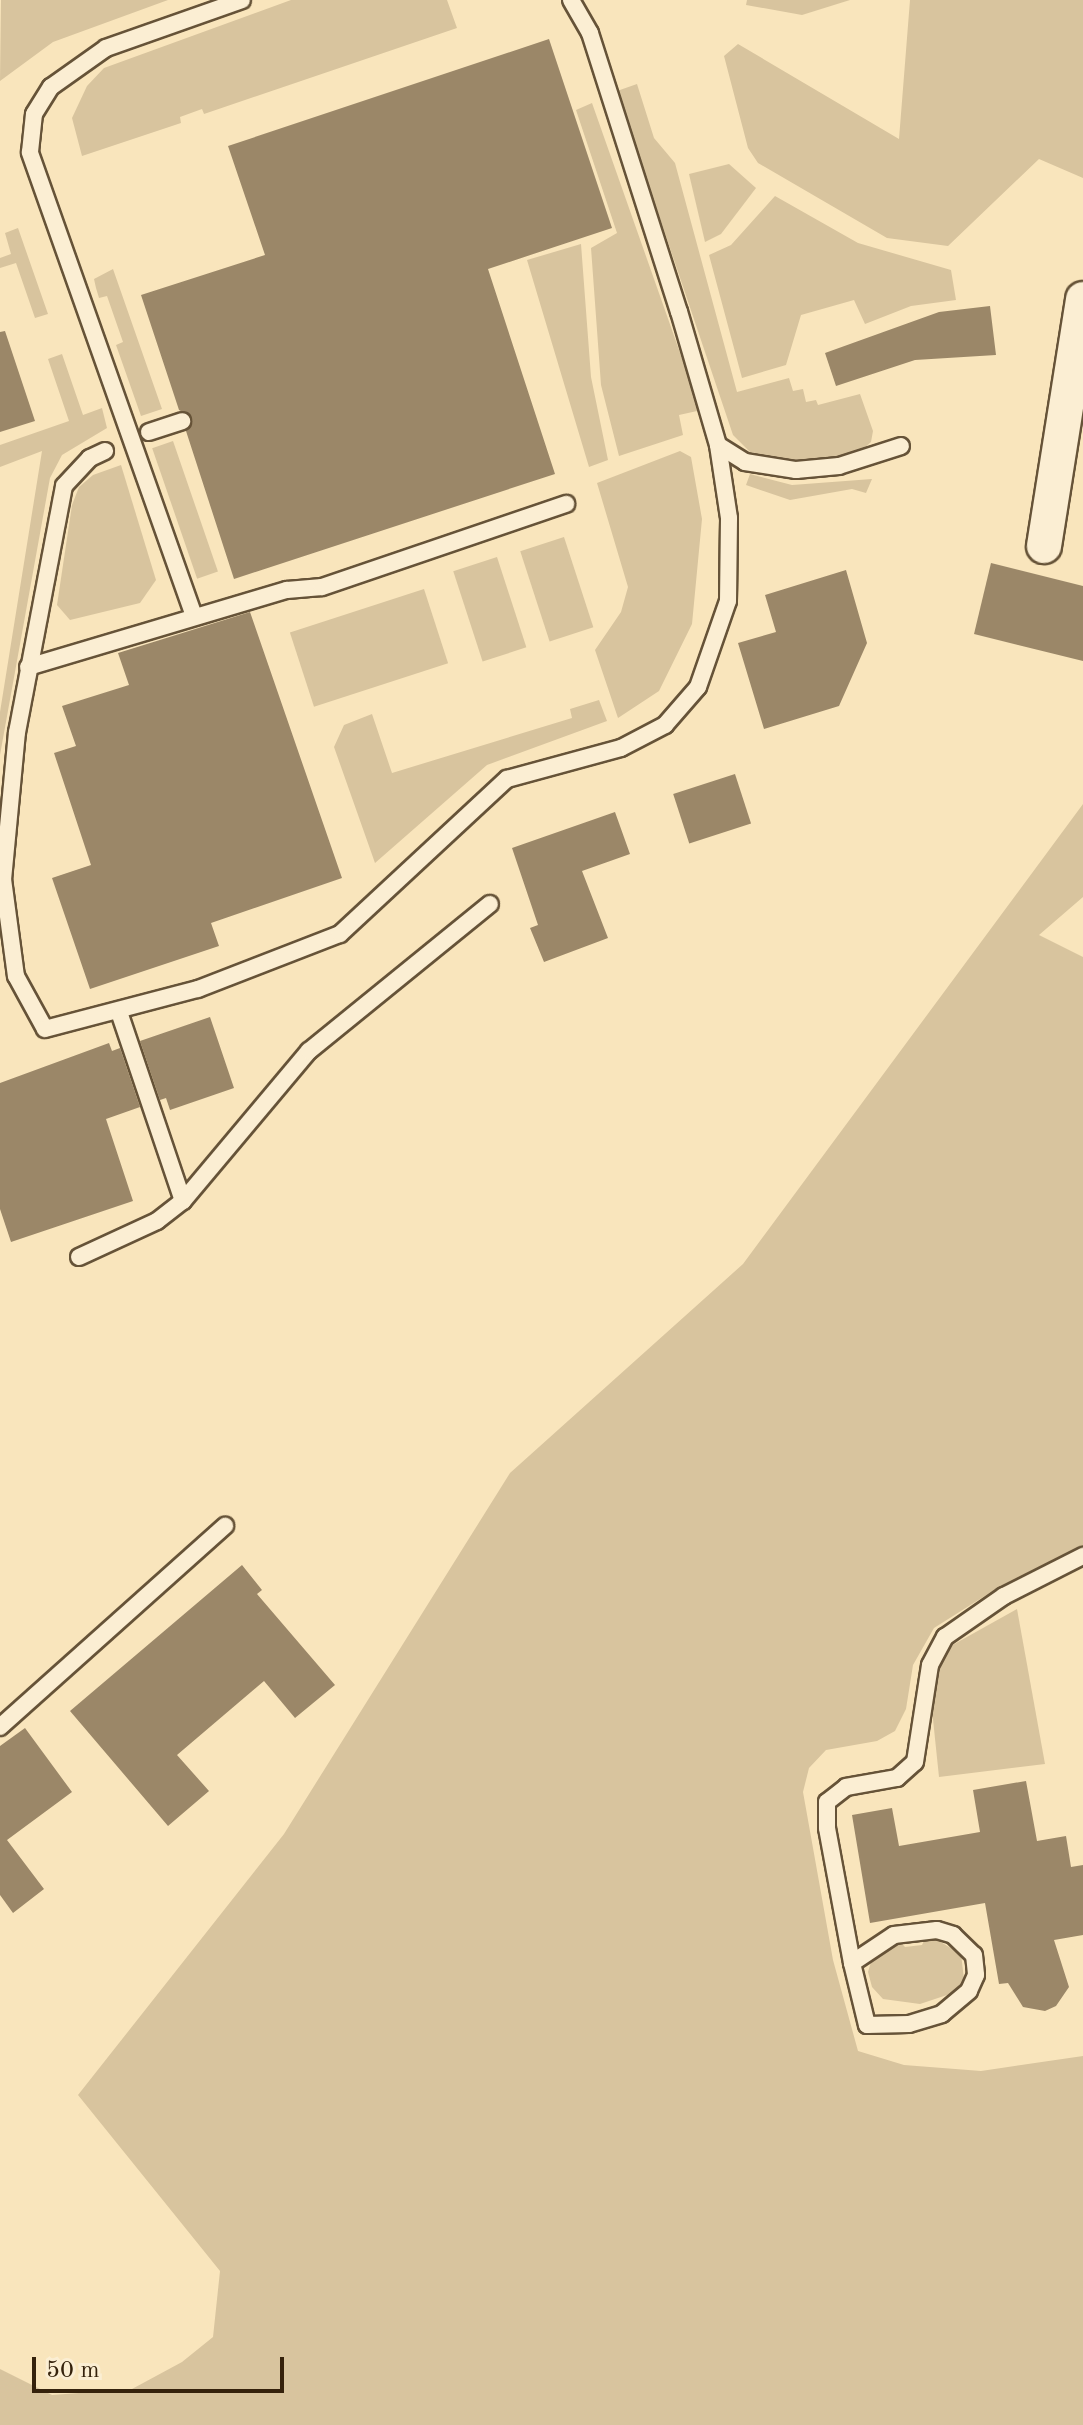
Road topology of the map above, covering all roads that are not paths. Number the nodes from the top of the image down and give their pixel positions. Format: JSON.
{"nodes":[{"id":1,"x":242,"y":0,"type":"edge"},
{"id":2,"x":571,"y":0,"type":"edge"},
{"id":3,"x":208,"y":5,"type":"edge"},
{"id":4,"x":1083,"y":299,"type":"edge"},
{"id":5,"x":182,"y":421,"type":"dead end"},
{"id":6,"x":149,"y":432,"type":"dead end"},
{"id":7,"x":718,"y":445,"type":"junction"},
{"id":8,"x":901,"y":446,"type":"dead end"},
{"id":9,"x":105,"y":451,"type":"dead end"},
{"id":10,"x":566,"y":504,"type":"dead end"},
{"id":11,"x":1044,"y":546,"type":"dead end"},
{"id":12,"x":194,"y":616,"type":"junction"},
{"id":13,"x":28,"y":667,"type":"junction"},
{"id":14,"x":490,"y":904,"type":"dead end"},
{"id":15,"x":119,"y":1012,"type":"junction"},
{"id":16,"x":183,"y":1201,"type":"junction"},
{"id":17,"x":79,"y":1257,"type":"dead end"},
{"id":18,"x":225,"y":1526,"type":"dead end"},
{"id":19,"x":1083,"y":1556,"type":"edge"},
{"id":20,"x":0,"y":1727,"type":"edge"},
{"id":21,"x":852,"y":1963,"type":"junction"}],
"edges":[{"from":1,"to":3,"type":"lane"},
{"from":2,"to":7,"type":"lane"},
{"from":3,"to":12,"type":"lane"},
{"from":4,"to":11,"type":"street"},
{"from":5,"to":6,"type":"lane"},
{"from":7,"to":8,"type":"lane"},
{"from":7,"to":15,"type":"lane"},
{"from":9,"to":13,"type":"lane"},
{"from":10,"to":12,"type":"lane"},
{"from":12,"to":13,"type":"lane"},
{"from":13,"to":15,"type":"lane"},
{"from":14,"to":16,"type":"lane"},
{"from":15,"to":16,"type":"lane"},
{"from":16,"to":17,"type":"lane"},
{"from":18,"to":20,"type":"lane"},
{"from":19,"to":21,"type":"lane"},
{"from":21,"to":21,"type":"lane"}]}
